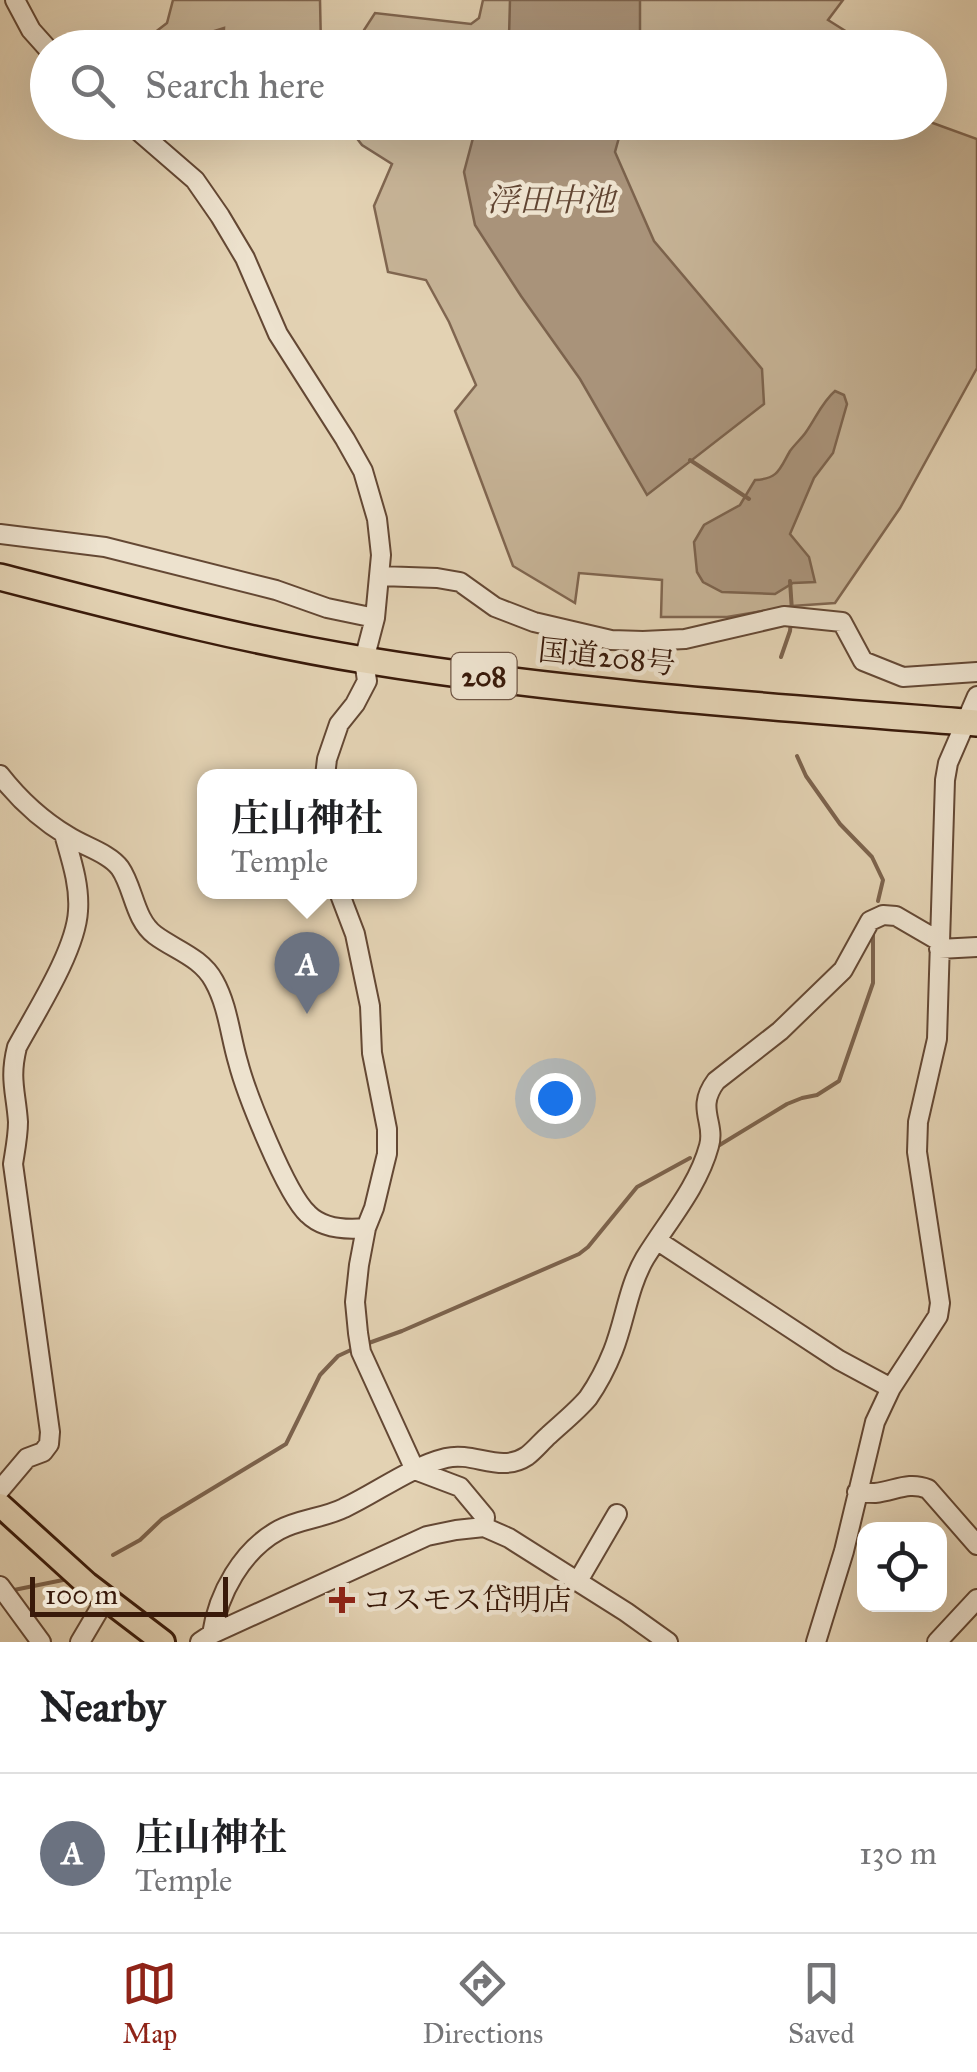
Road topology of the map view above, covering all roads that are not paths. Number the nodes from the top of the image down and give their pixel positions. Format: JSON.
{"nodes":[{"id":1,"x":14,"y":0,"type":"edge"},
{"id":2,"x":31,"y":30,"type":"edge"},
{"id":3,"x":149,"y":140,"type":"edge"},
{"id":4,"x":0,"y":534,"type":"edge"},
{"id":5,"x":380,"y":576,"type":"junction"},
{"id":6,"x":0,"y":577,"type":"edge"},
{"id":7,"x":375,"y":618,"type":"junction"},
{"id":8,"x":364,"y":660,"type":"junction"},
{"id":9,"x":977,"y":672,"type":"edge"},
{"id":10,"x":977,"y":696,"type":"edge"},
{"id":11,"x":972,"y":723,"type":"edge"},
{"id":12,"x":325,"y":769,"type":"edge"},
{"id":13,"x":0,"y":775,"type":"edge"},
{"id":14,"x":64,"y":834,"type":"junction"},
{"id":15,"x":342,"y":899,"type":"edge"},
{"id":16,"x":939,"y":945,"type":"junction"},
{"id":17,"x":977,"y":947,"type":"edge"},
{"id":18,"x":366,"y":1228,"type":"junction"},
{"id":19,"x":658,"y":1241,"type":"junction"},
{"id":20,"x":891,"y":1388,"type":"junction"},
{"id":21,"x":415,"y":1470,"type":"junction"},
{"id":22,"x":0,"y":1490,"type":"edge"},
{"id":23,"x":858,"y":1492,"type":"junction"},
{"id":24,"x":0,"y":1505,"type":"edge"},
{"id":25,"x":618,"y":1514,"type":"dead end"},
{"id":26,"x":484,"y":1527,"type":"junction"},
{"id":27,"x":977,"y":1544,"type":"edge"},
{"id":28,"x":578,"y":1581,"type":"junction"},
{"id":29,"x":7,"y":1593,"type":"edge"},
{"id":30,"x":106,"y":1598,"type":"junction"},
{"id":31,"x":977,"y":1599,"type":"edge"},
{"id":32,"x":206,"y":1638,"type":"edge"},
{"id":33,"x":42,"y":1642,"type":"edge"},
{"id":34,"x":80,"y":1642,"type":"edge"},
{"id":35,"x":163,"y":1642,"type":"edge"},
{"id":36,"x":668,"y":1642,"type":"edge"},
{"id":37,"x":816,"y":1642,"type":"edge"},
{"id":38,"x":936,"y":1642,"type":"edge"}],
"edges":[{"from":1,"to":2,"type":"street"},
{"from":3,"to":5,"type":"street"},
{"from":4,"to":7,"type":"street"},
{"from":5,"to":7,"type":"street"},
{"from":5,"to":9,"type":"street"},
{"from":6,"to":8,"type":"highway","name":"国道208号","number":"208"},
{"from":7,"to":8,"type":"street"},
{"from":8,"to":11,"type":"highway","name":"国道208号","number":"208"},
{"from":8,"to":12,"type":"street"},
{"from":10,"to":11,"type":"street"},
{"from":11,"to":16,"type":"street"},
{"from":13,"to":14,"type":"street"},
{"from":14,"to":18,"type":"street"},
{"from":14,"to":22,"type":"street"},
{"from":15,"to":18,"type":"street"},
{"from":16,"to":17,"type":"street"},
{"from":16,"to":19,"type":"street"},
{"from":16,"to":20,"type":"street"},
{"from":18,"to":21,"type":"street"},
{"from":19,"to":20,"type":"street"},
{"from":19,"to":21,"type":"street"},
{"from":20,"to":23,"type":"street"},
{"from":21,"to":26,"type":"street"},
{"from":21,"to":32,"type":"street"},
{"from":23,"to":27,"type":"street"},
{"from":23,"to":37,"type":"street"},
{"from":24,"to":30,"type":"main road"},
{"from":25,"to":28,"type":"street"},
{"from":26,"to":28,"type":"street"},
{"from":26,"to":32,"type":"street"},
{"from":28,"to":36,"type":"street"},
{"from":29,"to":33,"type":"street"},
{"from":30,"to":34,"type":"street"},
{"from":30,"to":35,"type":"main road"},
{"from":31,"to":38,"type":"street"}]}
